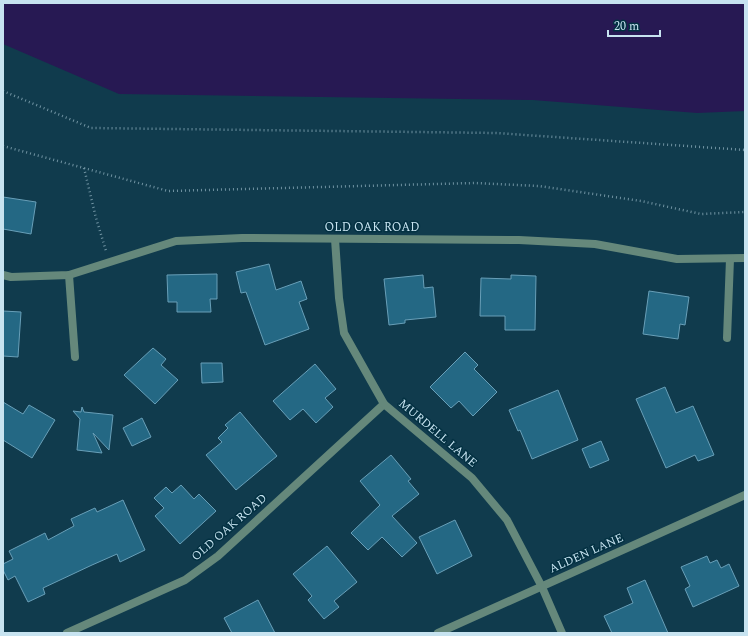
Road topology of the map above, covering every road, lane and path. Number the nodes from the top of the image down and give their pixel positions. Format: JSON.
{"nodes":[{"id":1,"x":3,"y":91,"type":"edge"},
{"id":2,"x":3,"y":146,"type":"edge"},
{"id":3,"x":745,"y":150,"type":"edge"},
{"id":4,"x":84,"y":168,"type":"junction"},
{"id":5,"x":745,"y":212,"type":"edge"},
{"id":6,"x":335,"y":239,"type":"junction"},
{"id":7,"x":745,"y":258,"type":"edge"},
{"id":8,"x":730,"y":259,"type":"junction"},
{"id":9,"x":110,"y":263,"type":"junction"},
{"id":10,"x":3,"y":275,"type":"edge"},
{"id":11,"x":69,"y":275,"type":"junction"},
{"id":12,"x":727,"y":338,"type":"dead end"},
{"id":13,"x":75,"y":357,"type":"dead end"},
{"id":14,"x":384,"y":404,"type":"junction"},
{"id":15,"x":745,"y":495,"type":"edge"},
{"id":16,"x":542,"y":587,"type":"junction"},
{"id":17,"x":67,"y":633,"type":"edge"},
{"id":18,"x":438,"y":633,"type":"edge"},
{"id":19,"x":562,"y":633,"type":"edge"}],
"edges":[{"from":1,"to":3,"type":"path"},
{"from":2,"to":4,"type":"path"},
{"from":4,"to":5,"type":"path"},
{"from":4,"to":9,"type":"path"},
{"from":6,"to":8,"type":"street","name":"OLD OAK ROAD"},
{"from":6,"to":9,"type":"street","name":"OLD OAK ROAD"},
{"from":6,"to":14,"type":"street","name":"MURDELL LANE"},
{"from":7,"to":8,"type":"street","name":"OLD OAK ROAD"},
{"from":8,"to":12,"type":"street"},
{"from":9,"to":11,"type":"street","name":"OLD OAK ROAD"},
{"from":10,"to":11,"type":"street","name":"OLD OAK ROAD"},
{"from":11,"to":13,"type":"street"},
{"from":14,"to":16,"type":"street","name":"MURDELL LANE"},
{"from":14,"to":17,"type":"street","name":"OLD OAK ROAD"},
{"from":15,"to":16,"type":"street","name":"ALDEN LANE"},
{"from":16,"to":18,"type":"street","name":"ALDEN LANE"},
{"from":16,"to":19,"type":"street","name":"MURDELL LANE"}]}
